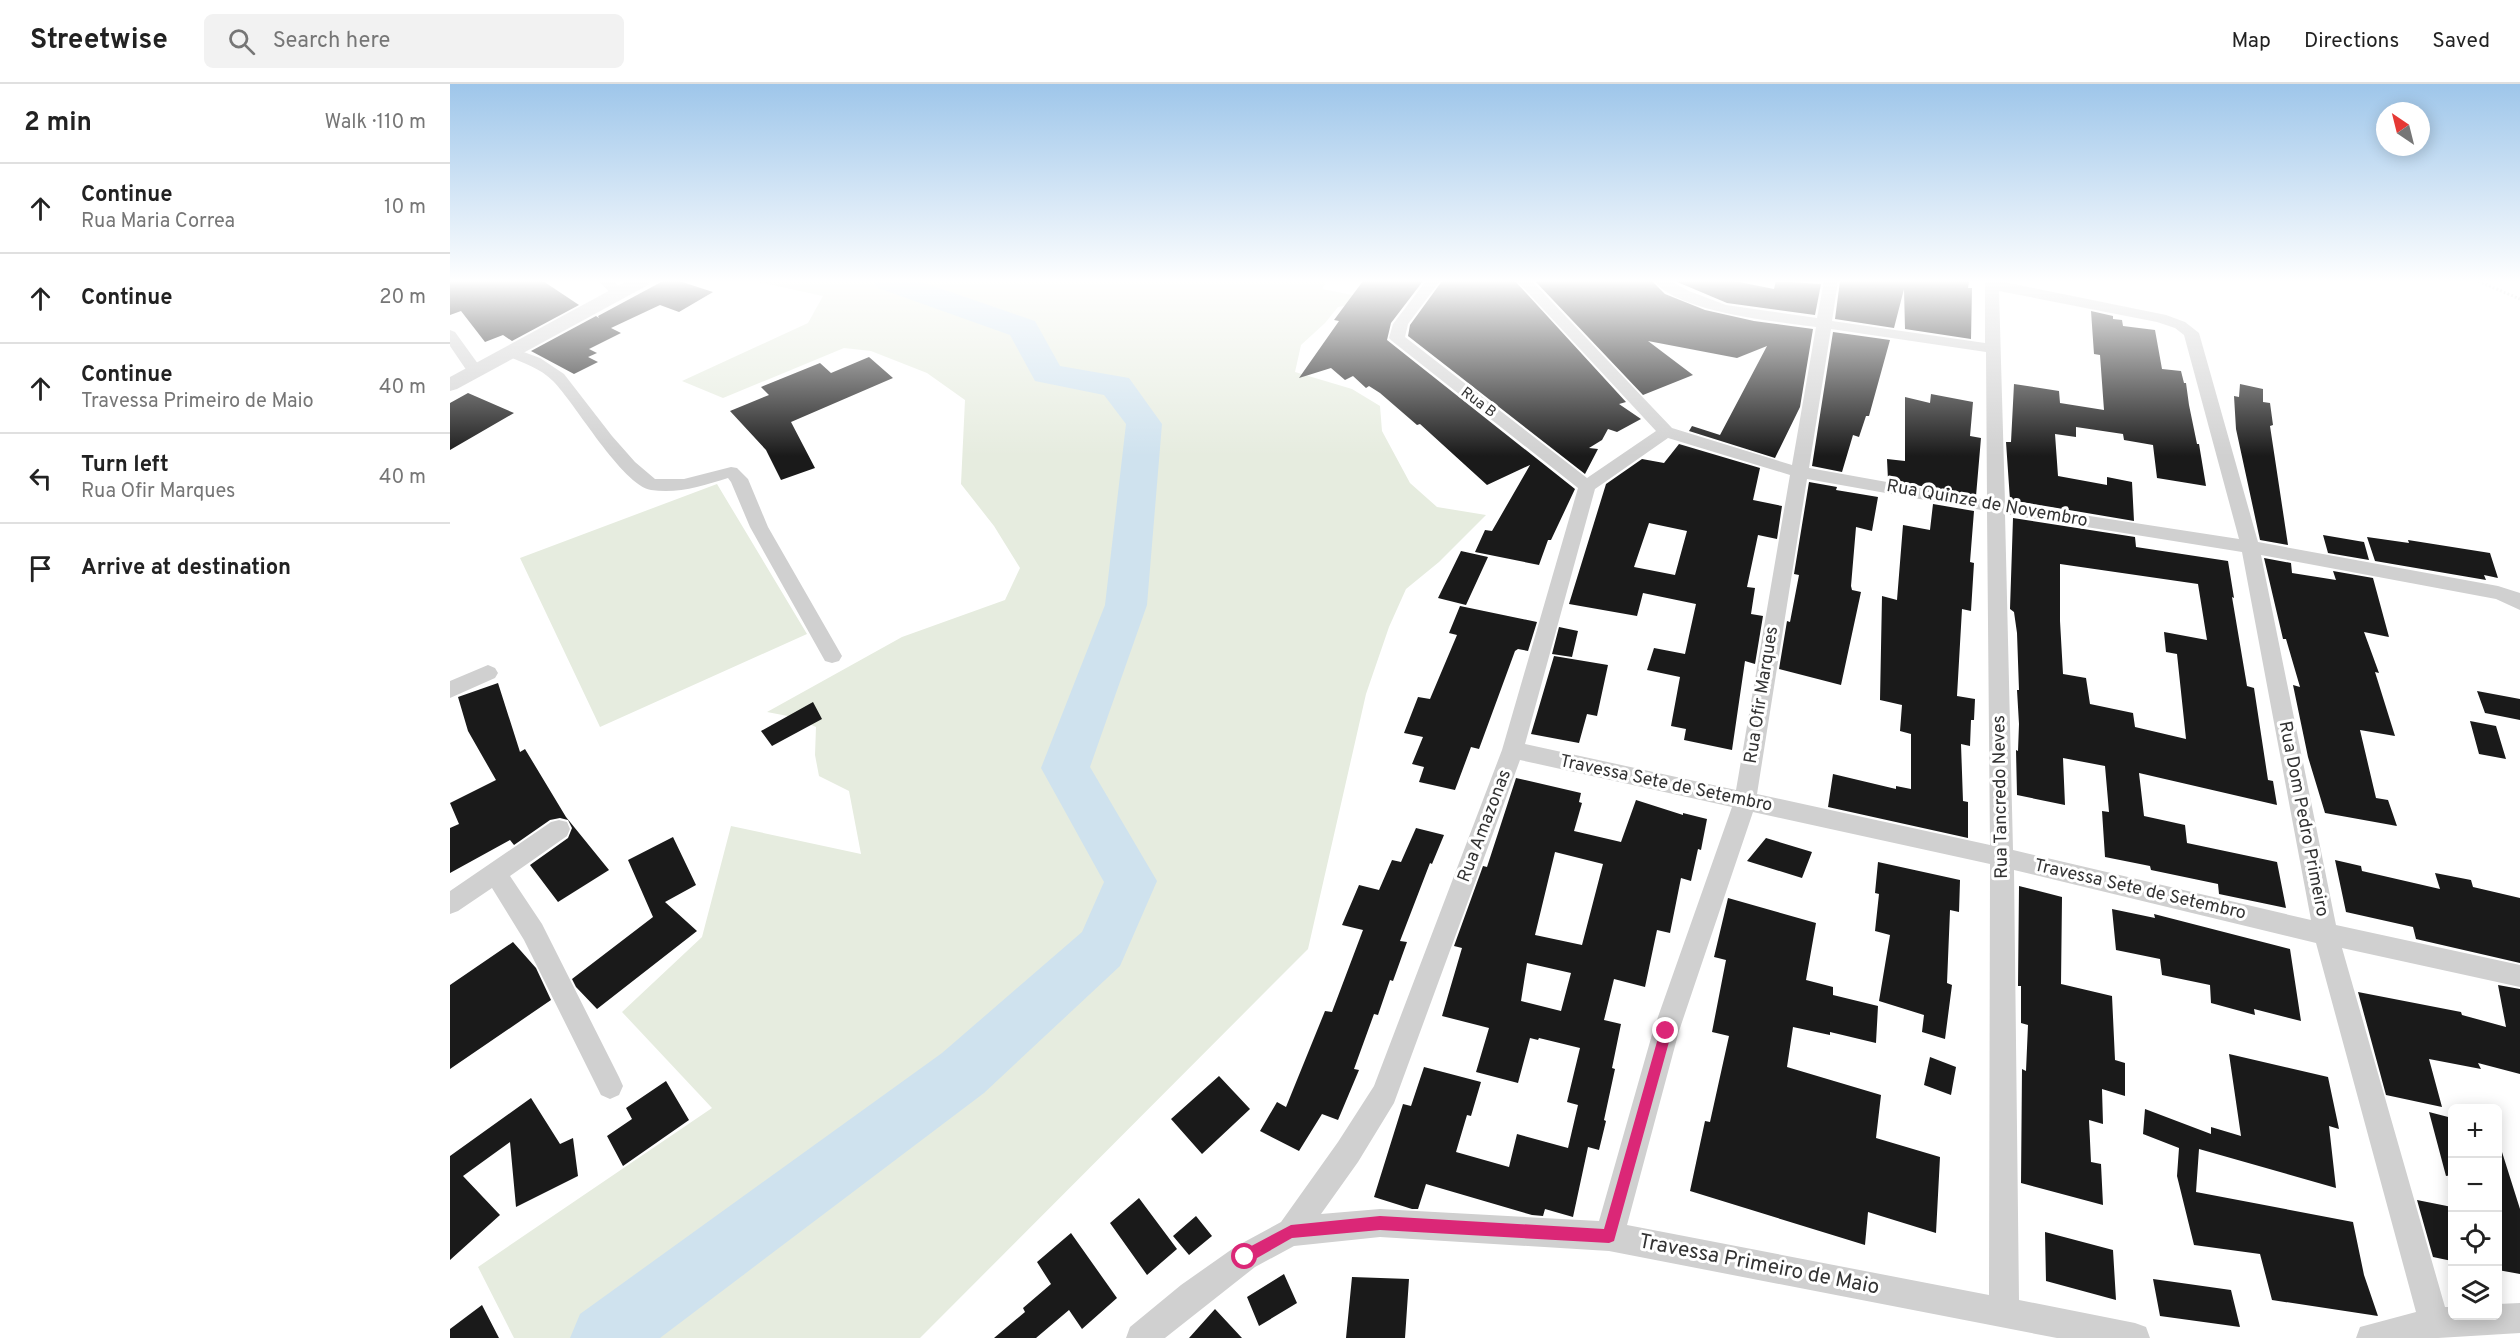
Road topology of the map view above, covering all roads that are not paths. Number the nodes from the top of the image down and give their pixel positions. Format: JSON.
{"nodes":[{"id":1,"x":453,"y":340,"type":"edge"},
{"id":2,"x":530,"y":340,"type":"edge"},
{"id":3,"x":1399,"y":340,"type":"edge"},
{"id":4,"x":1579,"y":340,"type":"edge"},
{"id":5,"x":1821,"y":340,"type":"edge"},
{"id":6,"x":1932,"y":340,"type":"edge"},
{"id":7,"x":1994,"y":340,"type":"edge"},
{"id":8,"x":2193,"y":340,"type":"edge"},
{"id":9,"x":1994,"y":349,"type":"junction"},
{"id":10,"x":510,"y":352,"type":"junction"},
{"id":11,"x":475,"y":371,"type":"junction"},
{"id":12,"x":450,"y":385,"type":"edge"},
{"id":13,"x":1666,"y":432,"type":"junction"},
{"id":14,"x":1798,"y":472,"type":"junction"},
{"id":15,"x":1587,"y":486,"type":"junction"},
{"id":16,"x":1996,"y":507,"type":"junction"},
{"id":17,"x":2250,"y":547,"type":"junction"},
{"id":18,"x":2518,"y":601,"type":"edge"},
{"id":19,"x":832,"y":656,"type":"dead end"},
{"id":20,"x":488,"y":673,"type":"dead end"},
{"id":21,"x":450,"y":690,"type":"edge"},
{"id":22,"x":1513,"y":750,"type":"junction"},
{"id":23,"x":1744,"y":801,"type":"junction"},
{"id":24,"x":559,"y":829,"type":"dead end"},
{"id":25,"x":2002,"y":857,"type":"junction"},
{"id":26,"x":494,"y":872,"type":"junction"},
{"id":27,"x":450,"y":904,"type":"edge"},
{"id":28,"x":2325,"y":934,"type":"junction"},
{"id":29,"x":2520,"y":976,"type":"edge"},
{"id":30,"x":610,"y":1086,"type":"dead end"},
{"id":31,"x":1291,"y":1232,"type":"junction"},
{"id":32,"x":1609,"y":1236,"type":"junction"},
{"id":33,"x":2004,"y":1313,"type":"junction"},
{"id":34,"x":2520,"y":1318,"type":"edge"},
{"id":35,"x":2434,"y":1323,"type":"junction"},
{"id":36,"x":1141,"y":1338,"type":"edge"},
{"id":37,"x":2135,"y":1338,"type":"edge"},
{"id":38,"x":2371,"y":1338,"type":"edge"}],
"edges":[{"from":1,"to":11,"type":"street"},
{"from":2,"to":10,"type":"street"},
{"from":3,"to":15,"type":"street","name":"Rua B"},
{"from":4,"to":13,"type":"street","name":"Rua Quinze de Novembro"},
{"from":5,"to":14,"type":"street","name":"Rua Ofir Marques"},
{"from":6,"to":9,"type":"street"},
{"from":7,"to":9,"type":"street","name":"Rua Tancredo Neves"},
{"from":8,"to":17,"type":"street","name":"Rua Dom Pedro Primeiro"},
{"from":9,"to":16,"type":"street","name":"Rua Tancredo Neves"},
{"from":10,"to":11,"type":"street"},
{"from":10,"to":19,"type":"street"},
{"from":11,"to":12,"type":"street"},
{"from":13,"to":14,"type":"street","name":"Rua Quinze de Novembro"},
{"from":13,"to":15,"type":"street"},
{"from":14,"to":16,"type":"street","name":"Rua Quinze de Novembro"},
{"from":14,"to":23,"type":"street","name":"Rua Ofir Marques"},
{"from":15,"to":22,"type":"street","name":"Rua Amazonas"},
{"from":16,"to":17,"type":"street","name":"Rua Quinze de Novembro"},
{"from":16,"to":25,"type":"street","name":"Rua Tancredo Neves"},
{"from":17,"to":18,"type":"street","name":"Rua Quinze de Novembro"},
{"from":17,"to":28,"type":"street","name":"Rua Dom Pedro Primeiro"},
{"from":20,"to":21,"type":"street"},
{"from":22,"to":23,"type":"street","name":"Travessa Sete de Setembro"},
{"from":22,"to":31,"type":"street","name":"Rua Amazonas"},
{"from":23,"to":25,"type":"street","name":"Travessa Sete de Setembro"},
{"from":23,"to":32,"type":"street","name":"Rua Ofir Marques"},
{"from":24,"to":26,"type":"street"},
{"from":25,"to":28,"type":"street","name":"Travessa Sete de Setembro"},
{"from":25,"to":33,"type":"street","name":"Rua Tancredo Neves"},
{"from":26,"to":27,"type":"street"},
{"from":26,"to":30,"type":"street"},
{"from":28,"to":29,"type":"street","name":"Travessa Sete de Setembro"},
{"from":28,"to":35,"type":"street","name":"Rua Dom Pedro Primeiro"},
{"from":31,"to":32,"type":"street","name":"Travessa Primeiro de Maio"},
{"from":31,"to":36,"type":"street"},
{"from":32,"to":33,"type":"street","name":"Travessa Primeiro de Maio"},
{"from":33,"to":37,"type":"street","name":"Travessa Primeiro de Maio"},
{"from":34,"to":35,"type":"street"},
{"from":35,"to":38,"type":"street"}]}
